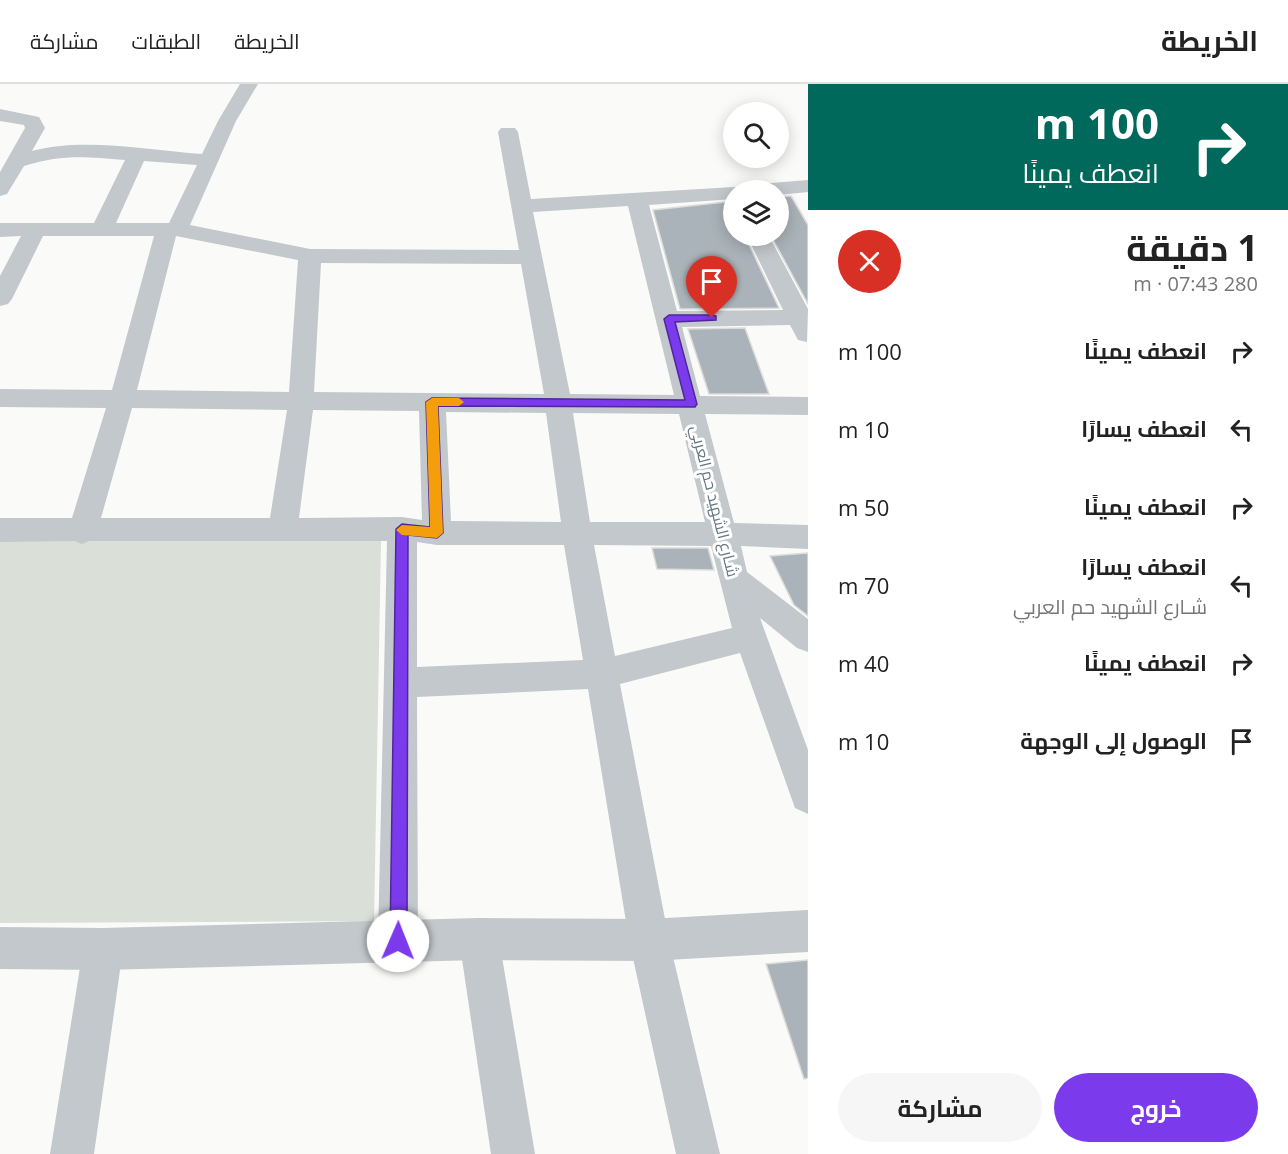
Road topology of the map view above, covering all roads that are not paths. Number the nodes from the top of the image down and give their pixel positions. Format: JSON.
{"nodes":[{"id":1,"x":249,"y":84,"type":"edge"},
{"id":2,"x":0,"y":115,"type":"edge"},
{"id":3,"x":508,"y":132,"type":"dead end"},
{"id":4,"x":137,"y":155,"type":"junction"},
{"id":5,"x":209,"y":159,"type":"junction"},
{"id":6,"x":16,"y":162,"type":"junction"},
{"id":7,"x":803,"y":186,"type":"edge"},
{"id":8,"x":0,"y":190,"type":"edge"},
{"id":9,"x":723,"y":194,"type":"edge"},
{"id":10,"x":637,"y":200,"type":"junction"},
{"id":11,"x":522,"y":206,"type":"junction"},
{"id":12,"x":808,"y":207,"type":"edge"},
{"id":13,"x":102,"y":229,"type":"junction"},
{"id":14,"x":172,"y":229,"type":"junction"},
{"id":15,"x":0,"y":230,"type":"edge"},
{"id":16,"x":35,"y":230,"type":"junction"},
{"id":17,"x":764,"y":246,"type":"edge"},
{"id":18,"x":310,"y":256,"type":"junction"},
{"id":19,"x":532,"y":257,"type":"junction"},
{"id":20,"x":2,"y":292,"type":"edge"},
{"id":21,"x":669,"y":319,"type":"junction"},
{"id":22,"x":805,"y":323,"type":"edge"},
{"id":23,"x":0,"y":398,"type":"edge"},
{"id":24,"x":122,"y":399,"type":"junction"},
{"id":25,"x":301,"y":401,"type":"junction"},
{"id":26,"x":432,"y":402,"type":"junction"},
{"id":27,"x":558,"y":402,"type":"junction"},
{"id":28,"x":691,"y":404,"type":"junction"},
{"id":29,"x":808,"y":406,"type":"edge"},
{"id":30,"x":402,"y":529,"type":"junction"},
{"id":31,"x":0,"y":530,"type":"edge"},
{"id":32,"x":283,"y":531,"type":"junction"},
{"id":33,"x":82,"y":532,"type":"junction"},
{"id":34,"x":437,"y":533,"type":"junction"},
{"id":35,"x":577,"y":533,"type":"junction"},
{"id":36,"x":723,"y":534,"type":"junction"},
{"id":37,"x":808,"y":537,"type":"edge"},
{"id":38,"x":734,"y":579,"type":"junction"},
{"id":39,"x":750,"y":637,"type":"junction"},
{"id":40,"x":808,"y":638,"type":"edge"},
{"id":41,"x":602,"y":674,"type":"junction"},
{"id":42,"x":401,"y":683,"type":"junction"},
{"id":43,"x":808,"y":796,"type":"edge"},
{"id":44,"x":808,"y":931,"type":"edge"},
{"id":45,"x":479,"y":939,"type":"junction"},
{"id":46,"x":649,"y":940,"type":"junction"},
{"id":47,"x":398,"y":941,"type":"junction"},
{"id":48,"x":0,"y":948,"type":"edge"},
{"id":49,"x":102,"y":949,"type":"junction"},
{"id":50,"x":72,"y":1154,"type":"edge"},
{"id":51,"x":513,"y":1154,"type":"edge"},
{"id":52,"x":698,"y":1154,"type":"edge"}],
"edges":[{"from":1,"to":5,"type":"street"},
{"from":2,"to":6,"type":"street"},
{"from":3,"to":11,"type":"street"},
{"from":4,"to":5,"type":"street"},
{"from":4,"to":6,"type":"street"},
{"from":4,"to":13,"type":"street"},
{"from":5,"to":14,"type":"street"},
{"from":6,"to":8,"type":"street"},
{"from":7,"to":12,"type":"street"},
{"from":9,"to":10,"type":"street"},
{"from":10,"to":11,"type":"street"},
{"from":10,"to":21,"type":"street","name":"شـارع الشهيد حم العربي"},
{"from":11,"to":19,"type":"street"},
{"from":13,"to":14,"type":"street"},
{"from":13,"to":16,"type":"street"},
{"from":14,"to":18,"type":"street"},
{"from":14,"to":24,"type":"street"},
{"from":15,"to":16,"type":"street"},
{"from":16,"to":20,"type":"street"},
{"from":17,"to":22,"type":"street"},
{"from":18,"to":19,"type":"street"},
{"from":18,"to":25,"type":"street"},
{"from":19,"to":27,"type":"street"},
{"from":21,"to":22,"type":"street"},
{"from":21,"to":28,"type":"street","name":"شـارع الشهيد حم العربي"},
{"from":23,"to":24,"type":"street"},
{"from":24,"to":25,"type":"street"},
{"from":24,"to":33,"type":"street"},
{"from":25,"to":26,"type":"street"},
{"from":25,"to":32,"type":"street"},
{"from":26,"to":27,"type":"street"},
{"from":26,"to":34,"type":"street"},
{"from":27,"to":28,"type":"street"},
{"from":27,"to":35,"type":"street"},
{"from":28,"to":29,"type":"street"},
{"from":28,"to":36,"type":"street","name":"شـارع الشهيد حم العربي"},
{"from":30,"to":32,"type":"street"},
{"from":30,"to":34,"type":"street"},
{"from":30,"to":42,"type":"street"},
{"from":31,"to":33,"type":"street"},
{"from":32,"to":33,"type":"street"},
{"from":34,"to":35,"type":"street"},
{"from":35,"to":36,"type":"street"},
{"from":35,"to":41,"type":"street"},
{"from":36,"to":37,"type":"street"},
{"from":36,"to":38,"type":"street","name":"شـارع الشهيد حم العربي"},
{"from":38,"to":39,"type":"street","name":"شـارع الشهيد حم العربي"},
{"from":38,"to":40,"type":"street"},
{"from":39,"to":41,"type":"street"},
{"from":39,"to":43,"type":"street","name":"شـارع الشهيد حم العربي"},
{"from":41,"to":42,"type":"street"},
{"from":41,"to":46,"type":"street"},
{"from":42,"to":47,"type":"street"},
{"from":44,"to":46,"type":"street"},
{"from":45,"to":46,"type":"street"},
{"from":45,"to":47,"type":"street"},
{"from":45,"to":51,"type":"street"},
{"from":46,"to":52,"type":"street"},
{"from":47,"to":49,"type":"street"},
{"from":48,"to":49,"type":"street"},
{"from":49,"to":50,"type":"street"}]}
